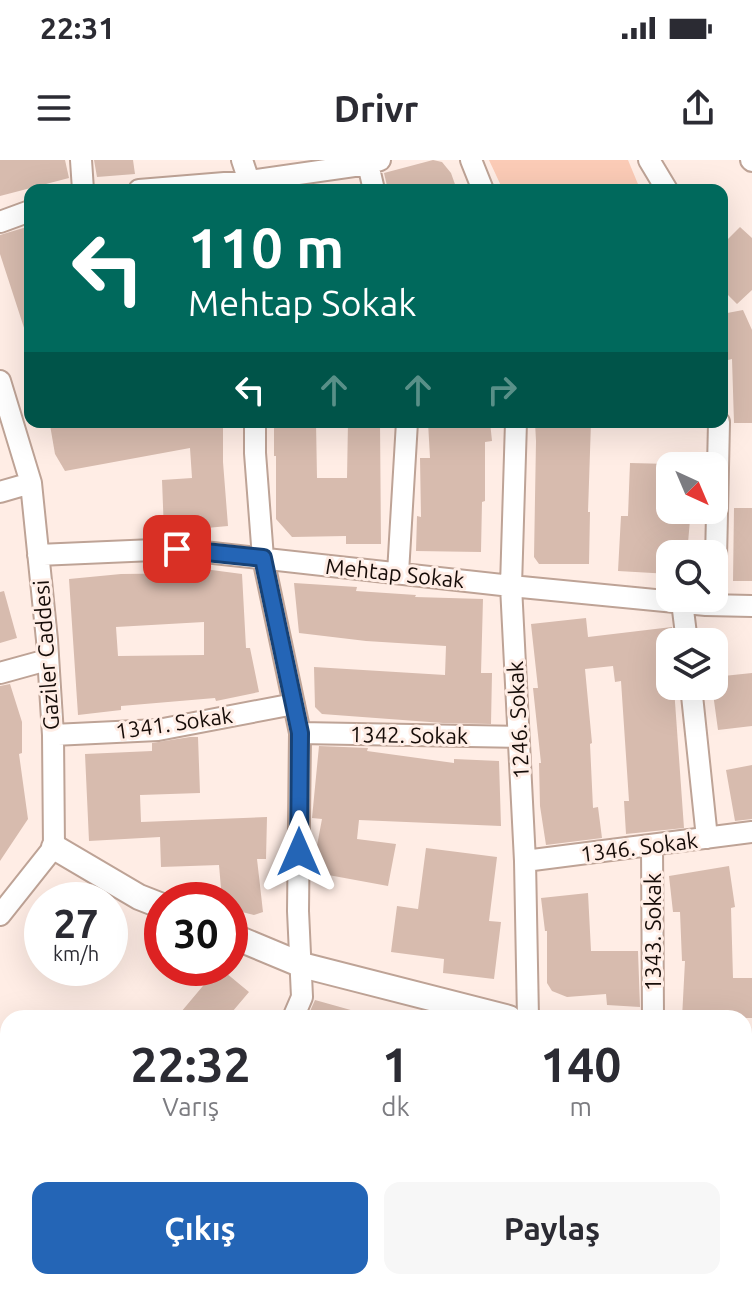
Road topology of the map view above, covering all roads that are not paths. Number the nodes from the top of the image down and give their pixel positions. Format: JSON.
{"nodes":[{"id":1,"x":81,"y":160,"type":"edge"},
{"id":2,"x":242,"y":160,"type":"edge"},
{"id":3,"x":471,"y":160,"type":"edge"},
{"id":4,"x":649,"y":160,"type":"edge"},
{"id":5,"x":374,"y":162,"type":"edge"},
{"id":6,"x":83,"y":184,"type":"edge"},
{"id":7,"x":248,"y":184,"type":"edge"},
{"id":8,"x":259,"y":184,"type":"edge"},
{"id":9,"x":374,"y":184,"type":"edge"},
{"id":10,"x":481,"y":184,"type":"edge"},
{"id":11,"x":663,"y":184,"type":"edge"},
{"id":12,"x":24,"y":213,"type":"edge"},
{"id":13,"x":0,"y":222,"type":"edge"},
{"id":14,"x":0,"y":381,"type":"edge"},
{"id":15,"x":20,"y":411,"type":"edge"},
{"id":16,"x":255,"y":428,"type":"edge"},
{"id":17,"x":407,"y":428,"type":"edge"},
{"id":18,"x":516,"y":428,"type":"edge"},
{"id":19,"x":719,"y":428,"type":"edge"},
{"id":20,"x":31,"y":483,"type":"junction"},
{"id":21,"x":0,"y":492,"type":"edge"},
{"id":22,"x":716,"y":540,"type":"edge"},
{"id":23,"x":38,"y":555,"type":"junction"},
{"id":24,"x":263,"y":558,"type":"junction"},
{"id":25,"x":398,"y":573,"type":"junction"},
{"id":26,"x":511,"y":586,"type":"junction"},
{"id":27,"x":656,"y":600,"type":"edge"},
{"id":28,"x":728,"y":605,"type":"edge"},
{"id":29,"x":752,"y":606,"type":"edge"},
{"id":30,"x":47,"y":660,"type":"junction"},
{"id":31,"x":0,"y":673,"type":"edge"},
{"id":32,"x":692,"y":700,"type":"edge"},
{"id":33,"x":294,"y":704,"type":"junction"},
{"id":34,"x":300,"y":733,"type":"junction"},
{"id":35,"x":53,"y":735,"type":"junction"},
{"id":36,"x":518,"y":737,"type":"junction"},
{"id":37,"x":752,"y":832,"type":"edge"},
{"id":38,"x":707,"y":838,"type":"junction"},
{"id":39,"x":652,"y":846,"type":"junction"},
{"id":40,"x":54,"y":847,"type":"junction"},
{"id":41,"x":525,"y":861,"type":"junction"},
{"id":42,"x":144,"y":899,"type":"edge"},
{"id":43,"x":0,"y":915,"type":"edge"},
{"id":44,"x":248,"y":942,"type":"edge"},
{"id":45,"x":302,"y":965,"type":"junction"},
{"id":46,"x":296,"y":1010,"type":"edge"},
{"id":47,"x":478,"y":1010,"type":"edge"},
{"id":48,"x":528,"y":1010,"type":"edge"},
{"id":49,"x":653,"y":1010,"type":"edge"}],
"edges":[{"from":1,"to":6,"type":"street"},
{"from":2,"to":7,"type":"street"},
{"from":3,"to":10,"type":"street"},
{"from":4,"to":11,"type":"street"},
{"from":5,"to":8,"type":"street"},
{"from":5,"to":9,"type":"street"},
{"from":12,"to":13,"type":"street"},
{"from":14,"to":15,"type":"street","name":"Gaziler Caddesi"},
{"from":15,"to":20,"type":"street","name":"Gaziler Caddesi"},
{"from":16,"to":24,"type":"street"},
{"from":17,"to":25,"type":"street"},
{"from":18,"to":26,"type":"street","name":"1246. Sokak"},
{"from":19,"to":22,"type":"street"},
{"from":20,"to":21,"type":"street"},
{"from":20,"to":23,"type":"street","name":"Gaziler Caddesi"},
{"from":23,"to":24,"type":"street","name":"Mehtap Sokak"},
{"from":23,"to":30,"type":"street","name":"Gaziler Caddesi"},
{"from":24,"to":25,"type":"street","name":"Mehtap Sokak"},
{"from":24,"to":33,"type":"street"},
{"from":25,"to":26,"type":"street","name":"Mehtap Sokak"},
{"from":26,"to":27,"type":"street","name":"Mehtap Sokak"},
{"from":26,"to":36,"type":"street","name":"1246. Sokak"},
{"from":28,"to":29,"type":"street","name":"Mehtap Sokak"},
{"from":30,"to":31,"type":"street"},
{"from":30,"to":35,"type":"street","name":"Gaziler Caddesi"},
{"from":32,"to":38,"type":"street"},
{"from":33,"to":34,"type":"street"},
{"from":33,"to":35,"type":"street","name":"1341. Sokak"},
{"from":34,"to":36,"type":"street","name":"1342. Sokak"},
{"from":34,"to":45,"type":"street"},
{"from":35,"to":40,"type":"street","name":"Gaziler Caddesi"},
{"from":36,"to":41,"type":"street","name":"1246. Sokak"},
{"from":37,"to":38,"type":"street","name":"1346. Sokak"},
{"from":38,"to":39,"type":"street","name":"1346. Sokak"},
{"from":39,"to":41,"type":"street","name":"1346. Sokak"},
{"from":39,"to":49,"type":"street","name":"1343. Sokak"},
{"from":40,"to":42,"type":"street"},
{"from":40,"to":43,"type":"street"},
{"from":41,"to":48,"type":"street","name":"1246. Sokak"},
{"from":44,"to":45,"type":"street"},
{"from":45,"to":46,"type":"street"},
{"from":45,"to":47,"type":"street"}]}
